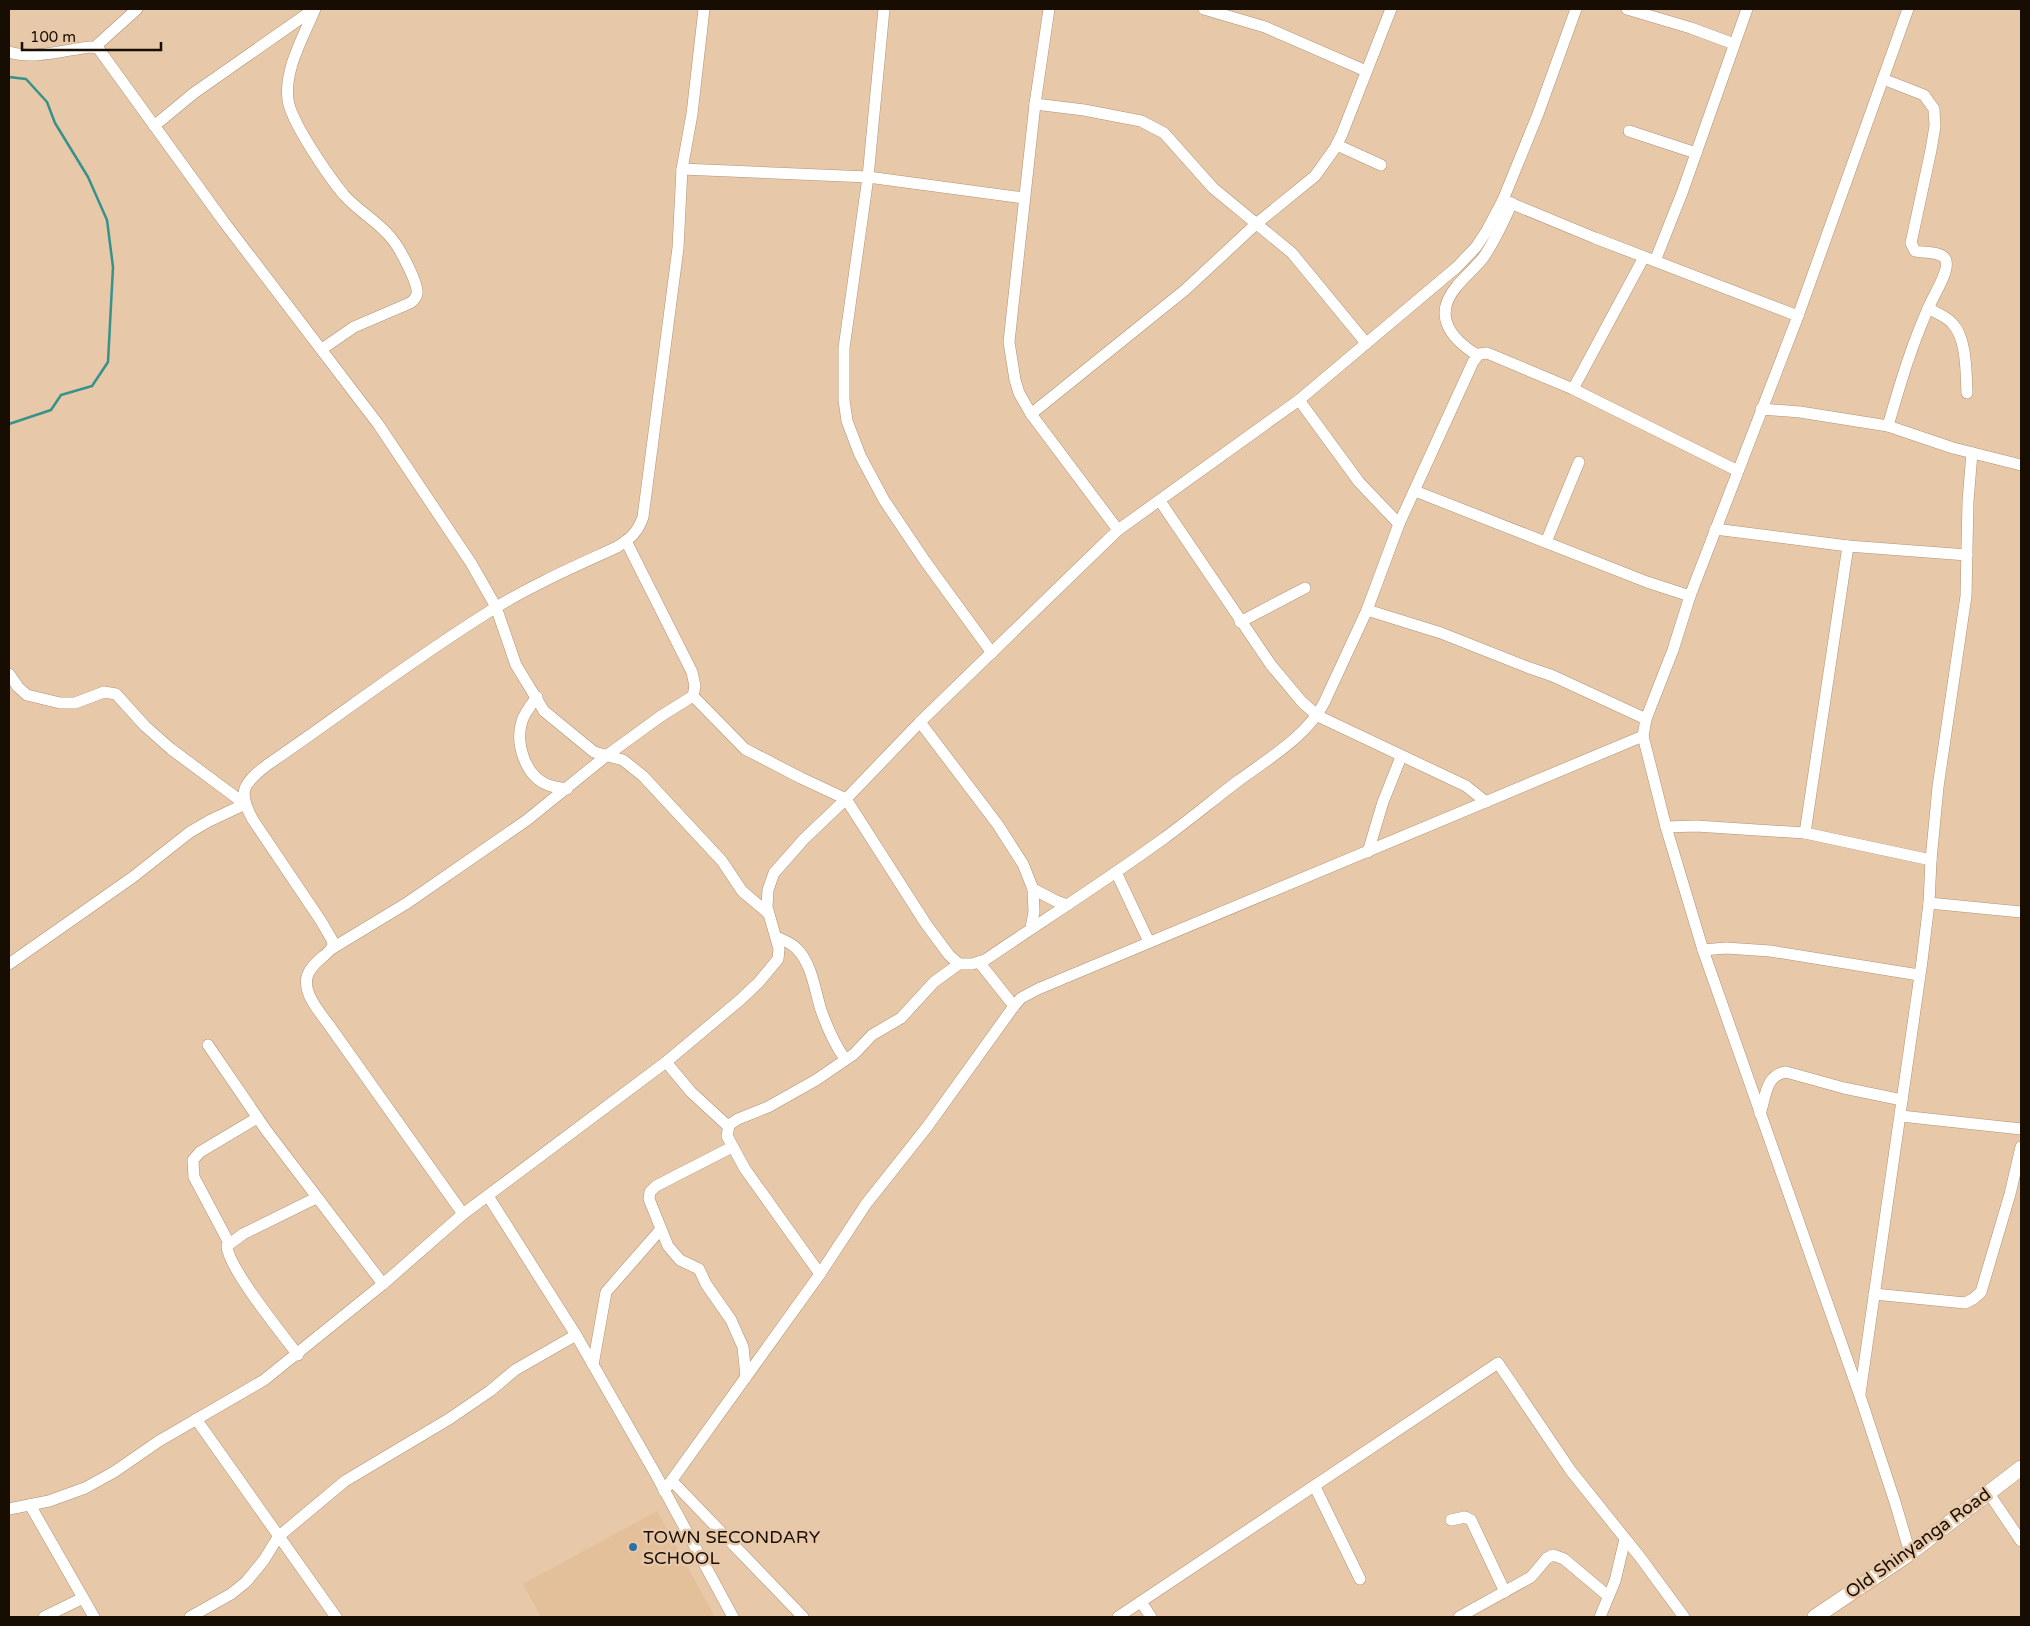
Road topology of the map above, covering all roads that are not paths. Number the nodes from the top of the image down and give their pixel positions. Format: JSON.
{"nodes":[{"id":1,"x":137,"y":9,"type":"edge"},
{"id":2,"x":314,"y":9,"type":"edge"},
{"id":3,"x":704,"y":9,"type":"edge"},
{"id":4,"x":884,"y":9,"type":"edge"},
{"id":5,"x":1049,"y":9,"type":"edge"},
{"id":6,"x":1204,"y":9,"type":"edge"},
{"id":7,"x":1392,"y":9,"type":"edge"},
{"id":8,"x":1576,"y":9,"type":"edge"},
{"id":9,"x":1627,"y":9,"type":"edge"},
{"id":10,"x":1748,"y":9,"type":"edge"},
{"id":11,"x":1908,"y":9,"type":"edge"},
{"id":12,"x":1734,"y":44,"type":"junction"},
{"id":13,"x":96,"y":46,"type":"junction"},
{"id":14,"x":9,"y":52,"type":"edge"},
{"id":15,"x":1366,"y":71,"type":"junction"},
{"id":16,"x":1884,"y":79,"type":"junction"},
{"id":17,"x":1035,"y":104,"type":"junction"},
{"id":18,"x":154,"y":126,"type":"junction"},
{"id":19,"x":1629,"y":131,"type":"dead end"},
{"id":20,"x":1337,"y":145,"type":"junction"},
{"id":21,"x":1696,"y":153,"type":"junction"},
{"id":22,"x":1382,"y":165,"type":"dead end"},
{"id":23,"x":682,"y":169,"type":"junction"},
{"id":24,"x":868,"y":176,"type":"junction"},
{"id":25,"x":1024,"y":198,"type":"junction"},
{"id":26,"x":1508,"y":201,"type":"junction"},
{"id":27,"x":1256,"y":224,"type":"junction"},
{"id":28,"x":1650,"y":259,"type":"junction"},
{"id":29,"x":1928,"y":308,"type":"junction"},
{"id":30,"x":1798,"y":316,"type":"junction"},
{"id":31,"x":1366,"y":343,"type":"junction"},
{"id":32,"x":322,"y":349,"type":"junction"},
{"id":33,"x":1477,"y":355,"type":"junction"},
{"id":34,"x":1573,"y":389,"type":"junction"},
{"id":35,"x":1967,"y":393,"type":"dead end"},
{"id":36,"x":1299,"y":400,"type":"junction"},
{"id":37,"x":1761,"y":409,"type":"junction"},
{"id":38,"x":1030,"y":414,"type":"junction"},
{"id":39,"x":1888,"y":426,"type":"junction"},
{"id":40,"x":1972,"y":453,"type":"junction"},
{"id":41,"x":1579,"y":462,"type":"dead end"},
{"id":42,"x":2021,"y":465,"type":"edge"},
{"id":43,"x":1738,"y":472,"type":"junction"},
{"id":44,"x":1415,"y":491,"type":"junction"},
{"id":45,"x":1160,"y":500,"type":"junction"},
{"id":46,"x":1399,"y":524,"type":"junction"},
{"id":47,"x":1715,"y":529,"type":"junction"},
{"id":48,"x":1118,"y":530,"type":"junction"},
{"id":49,"x":626,"y":541,"type":"junction"},
{"id":50,"x":1546,"y":542,"type":"junction"},
{"id":51,"x":1848,"y":546,"type":"junction"},
{"id":52,"x":1967,"y":555,"type":"junction"},
{"id":53,"x":1305,"y":588,"type":"dead end"},
{"id":54,"x":1690,"y":596,"type":"junction"},
{"id":55,"x":496,"y":607,"type":"junction"},
{"id":56,"x":1367,"y":610,"type":"junction"},
{"id":57,"x":1240,"y":622,"type":"junction"},
{"id":58,"x":992,"y":653,"type":"junction"},
{"id":59,"x":9,"y":674,"type":"edge"},
{"id":60,"x":693,"y":696,"type":"junction"},
{"id":61,"x":537,"y":697,"type":"junction"},
{"id":62,"x":1318,"y":716,"type":"junction"},
{"id":63,"x":1646,"y":719,"type":"junction"},
{"id":64,"x":920,"y":722,"type":"junction"},
{"id":65,"x":1643,"y":736,"type":"junction"},
{"id":66,"x":606,"y":756,"type":"junction"},
{"id":67,"x":1401,"y":756,"type":"junction"},
{"id":68,"x":567,"y":789,"type":"junction"},
{"id":69,"x":846,"y":799,"type":"junction"},
{"id":70,"x":1486,"y":802,"type":"junction"},
{"id":71,"x":245,"y":804,"type":"junction"},
{"id":72,"x":1666,"y":827,"type":"junction"},
{"id":73,"x":1805,"y":833,"type":"junction"},
{"id":74,"x":1368,"y":852,"type":"junction"},
{"id":75,"x":1931,"y":860,"type":"junction"},
{"id":76,"x":1116,"y":872,"type":"junction"},
{"id":77,"x":1034,"y":889,"type":"junction"},
{"id":78,"x":1929,"y":903,"type":"junction"},
{"id":79,"x":1067,"y":905,"type":"junction"},
{"id":80,"x":2021,"y":912,"type":"edge"},
{"id":81,"x":768,"y":914,"type":"junction"},
{"id":82,"x":1031,"y":928,"type":"junction"},
{"id":83,"x":776,"y":937,"type":"junction"},
{"id":84,"x":1150,"y":942,"type":"junction"},
{"id":85,"x":331,"y":949,"type":"junction"},
{"id":86,"x":1703,"y":950,"type":"junction"},
{"id":87,"x":979,"y":962,"type":"junction"},
{"id":88,"x":9,"y":964,"type":"edge"},
{"id":89,"x":959,"y":964,"type":"junction"},
{"id":90,"x":1919,"y":975,"type":"junction"},
{"id":91,"x":1014,"y":1006,"type":"junction"},
{"id":92,"x":208,"y":1045,"type":"dead end"},
{"id":93,"x":845,"y":1059,"type":"junction"},
{"id":94,"x":666,"y":1062,"type":"junction"},
{"id":95,"x":1902,"y":1100,"type":"junction"},
{"id":96,"x":1760,"y":1114,"type":"junction"},
{"id":97,"x":1901,"y":1116,"type":"junction"},
{"id":98,"x":258,"y":1118,"type":"junction"},
{"id":99,"x":729,"y":1127,"type":"junction"},
{"id":100,"x":2021,"y":1129,"type":"edge"},
{"id":101,"x":732,"y":1147,"type":"junction"},
{"id":102,"x":2021,"y":1147,"type":"edge"},
{"id":103,"x":488,"y":1196,"type":"junction"},
{"id":104,"x":316,"y":1198,"type":"junction"},
{"id":105,"x":463,"y":1214,"type":"junction"},
{"id":106,"x":661,"y":1229,"type":"junction"},
{"id":107,"x":229,"y":1243,"type":"junction"},
{"id":108,"x":820,"y":1274,"type":"junction"},
{"id":109,"x":383,"y":1284,"type":"junction"},
{"id":110,"x":1874,"y":1294,"type":"junction"},
{"id":111,"x":576,"y":1335,"type":"junction"},
{"id":112,"x":298,"y":1355,"type":"junction"},
{"id":113,"x":593,"y":1365,"type":"junction"},
{"id":114,"x":746,"y":1377,"type":"junction"},
{"id":115,"x":1860,"y":1396,"type":"junction"},
{"id":116,"x":196,"y":1419,"type":"junction"},
{"id":117,"x":2021,"y":1468,"type":"edge"},
{"id":118,"x":672,"y":1481,"type":"junction"},
{"id":119,"x":1315,"y":1487,"type":"junction"},
{"id":120,"x":664,"y":1491,"type":"junction"},
{"id":121,"x":1988,"y":1492,"type":"junction"},
{"id":122,"x":30,"y":1505,"type":"junction"},
{"id":123,"x":9,"y":1510,"type":"edge"},
{"id":124,"x":1451,"y":1520,"type":"dead end"},
{"id":125,"x":278,"y":1537,"type":"junction"},
{"id":126,"x":1625,"y":1539,"type":"junction"},
{"id":127,"x":2021,"y":1541,"type":"edge"},
{"id":128,"x":1910,"y":1553,"type":"junction"},
{"id":129,"x":1360,"y":1579,"type":"dead end"},
{"id":130,"x":1505,"y":1592,"type":"junction"},
{"id":131,"x":1608,"y":1596,"type":"junction"},
{"id":132,"x":83,"y":1598,"type":"junction"},
{"id":133,"x":1141,"y":1602,"type":"junction"},
{"id":134,"x":44,"y":1617,"type":"edge"},
{"id":135,"x":94,"y":1617,"type":"edge"},
{"id":136,"x":190,"y":1617,"type":"edge"},
{"id":137,"x":336,"y":1617,"type":"edge"},
{"id":138,"x":733,"y":1617,"type":"edge"},
{"id":139,"x":802,"y":1617,"type":"edge"},
{"id":140,"x":1118,"y":1617,"type":"edge"},
{"id":141,"x":1152,"y":1617,"type":"edge"},
{"id":142,"x":1459,"y":1617,"type":"edge"},
{"id":143,"x":1600,"y":1617,"type":"edge"},
{"id":144,"x":1684,"y":1617,"type":"edge"},
{"id":145,"x":1814,"y":1617,"type":"edge"}],
"edges":[{"from":1,"to":13,"type":"street"},
{"from":2,"to":18,"type":"street"},
{"from":2,"to":32,"type":"street"},
{"from":3,"to":23,"type":"street"},
{"from":4,"to":24,"type":"street"},
{"from":5,"to":17,"type":"street"},
{"from":6,"to":15,"type":"street"},
{"from":7,"to":15,"type":"street"},
{"from":8,"to":26,"type":"street"},
{"from":9,"to":12,"type":"street"},
{"from":10,"to":12,"type":"street"},
{"from":11,"to":16,"type":"street"},
{"from":12,"to":21,"type":"street"},
{"from":13,"to":14,"type":"street"},
{"from":13,"to":18,"type":"street"},
{"from":15,"to":20,"type":"street"},
{"from":16,"to":29,"type":"street"},
{"from":16,"to":30,"type":"street"},
{"from":17,"to":25,"type":"street"},
{"from":17,"to":27,"type":"street"},
{"from":18,"to":32,"type":"street"},
{"from":19,"to":21,"type":"street"},
{"from":20,"to":22,"type":"street"},
{"from":20,"to":27,"type":"street"},
{"from":21,"to":28,"type":"street"},
{"from":23,"to":24,"type":"street"},
{"from":23,"to":49,"type":"street"},
{"from":24,"to":25,"type":"street"},
{"from":24,"to":58,"type":"street"},
{"from":25,"to":38,"type":"street"},
{"from":26,"to":28,"type":"street"},
{"from":26,"to":31,"type":"street"},
{"from":26,"to":33,"type":"street"},
{"from":27,"to":31,"type":"street"},
{"from":27,"to":38,"type":"street"},
{"from":28,"to":30,"type":"street"},
{"from":28,"to":34,"type":"street"},
{"from":29,"to":35,"type":"street"},
{"from":29,"to":39,"type":"street"},
{"from":30,"to":37,"type":"street"},
{"from":31,"to":36,"type":"street"},
{"from":32,"to":55,"type":"street"},
{"from":33,"to":34,"type":"street"},
{"from":33,"to":44,"type":"street"},
{"from":34,"to":43,"type":"street"},
{"from":36,"to":45,"type":"street"},
{"from":36,"to":46,"type":"street"},
{"from":37,"to":39,"type":"street"},
{"from":37,"to":43,"type":"street"},
{"from":38,"to":48,"type":"street"},
{"from":39,"to":40,"type":"street"},
{"from":40,"to":42,"type":"street"},
{"from":40,"to":52,"type":"street"},
{"from":41,"to":50,"type":"street"},
{"from":43,"to":47,"type":"street"},
{"from":44,"to":46,"type":"street"},
{"from":44,"to":50,"type":"street"},
{"from":45,"to":48,"type":"street"},
{"from":45,"to":57,"type":"street"},
{"from":46,"to":56,"type":"street"},
{"from":47,"to":51,"type":"street"},
{"from":47,"to":54,"type":"street"},
{"from":48,"to":58,"type":"street"},
{"from":49,"to":55,"type":"street"},
{"from":49,"to":60,"type":"street"},
{"from":50,"to":54,"type":"street"},
{"from":51,"to":52,"type":"street"},
{"from":51,"to":73,"type":"street"},
{"from":52,"to":75,"type":"street"},
{"from":53,"to":57,"type":"street"},
{"from":54,"to":63,"type":"street"},
{"from":55,"to":61,"type":"street"},
{"from":55,"to":71,"type":"street"},
{"from":56,"to":62,"type":"street"},
{"from":56,"to":63,"type":"street"},
{"from":57,"to":62,"type":"street"},
{"from":58,"to":64,"type":"street"},
{"from":59,"to":71,"type":"street"},
{"from":60,"to":66,"type":"street"},
{"from":60,"to":69,"type":"street"},
{"from":61,"to":66,"type":"street"},
{"from":61,"to":68,"type":"street"},
{"from":62,"to":67,"type":"street"},
{"from":62,"to":76,"type":"street"},
{"from":63,"to":65,"type":"street"},
{"from":64,"to":69,"type":"street"},
{"from":64,"to":77,"type":"street"},
{"from":65,"to":70,"type":"street"},
{"from":65,"to":72,"type":"street"},
{"from":66,"to":68,"type":"street"},
{"from":66,"to":81,"type":"street"},
{"from":67,"to":70,"type":"street"},
{"from":67,"to":74,"type":"street"},
{"from":68,"to":85,"type":"street"},
{"from":69,"to":81,"type":"street"},
{"from":69,"to":89,"type":"street"},
{"from":70,"to":74,"type":"street"},
{"from":71,"to":85,"type":"street"},
{"from":71,"to":88,"type":"street"},
{"from":72,"to":73,"type":"street"},
{"from":72,"to":86,"type":"street"},
{"from":73,"to":75,"type":"street"},
{"from":74,"to":84,"type":"street"},
{"from":75,"to":78,"type":"street"},
{"from":76,"to":79,"type":"street"},
{"from":76,"to":84,"type":"street"},
{"from":77,"to":79,"type":"street"},
{"from":77,"to":82,"type":"street"},
{"from":78,"to":80,"type":"street"},
{"from":78,"to":90,"type":"street"},
{"from":79,"to":82,"type":"street"},
{"from":81,"to":83,"type":"street"},
{"from":82,"to":87,"type":"street"},
{"from":83,"to":93,"type":"street"},
{"from":83,"to":94,"type":"street"},
{"from":84,"to":91,"type":"street"},
{"from":85,"to":105,"type":"street"},
{"from":86,"to":90,"type":"street"},
{"from":86,"to":96,"type":"street"},
{"from":87,"to":89,"type":"street"},
{"from":87,"to":91,"type":"street"},
{"from":89,"to":93,"type":"street"},
{"from":90,"to":95,"type":"street"},
{"from":91,"to":108,"type":"street"},
{"from":92,"to":98,"type":"street"},
{"from":93,"to":99,"type":"street"},
{"from":94,"to":99,"type":"street"},
{"from":94,"to":103,"type":"street"},
{"from":95,"to":96,"type":"street"},
{"from":95,"to":97,"type":"street"},
{"from":96,"to":115,"type":"street"},
{"from":97,"to":100,"type":"street"},
{"from":97,"to":110,"type":"street"},
{"from":98,"to":104,"type":"street"},
{"from":98,"to":107,"type":"street"},
{"from":99,"to":101,"type":"street"},
{"from":101,"to":106,"type":"street"},
{"from":101,"to":108,"type":"street"},
{"from":102,"to":110,"type":"street"},
{"from":103,"to":105,"type":"street"},
{"from":103,"to":111,"type":"street"},
{"from":104,"to":107,"type":"street"},
{"from":104,"to":109,"type":"street"},
{"from":105,"to":109,"type":"street"},
{"from":106,"to":113,"type":"street"},
{"from":106,"to":114,"type":"street"},
{"from":107,"to":112,"type":"street"},
{"from":108,"to":114,"type":"street"},
{"from":109,"to":112,"type":"street"},
{"from":110,"to":115,"type":"street"},
{"from":111,"to":113,"type":"street"},
{"from":111,"to":125,"type":"street"},
{"from":112,"to":116,"type":"street"},
{"from":113,"to":120,"type":"street"},
{"from":114,"to":118,"type":"street"},
{"from":115,"to":128,"type":"street"},
{"from":116,"to":122,"type":"street"},
{"from":116,"to":125,"type":"street"},
{"from":117,"to":121,"type":"main road","name":"Old Shinyanga Road"},
{"from":118,"to":120,"type":"street"},
{"from":118,"to":139,"type":"street"},
{"from":119,"to":126,"type":"street"},
{"from":119,"to":129,"type":"street"},
{"from":119,"to":133,"type":"street"},
{"from":120,"to":138,"type":"street"},
{"from":121,"to":127,"type":"street"},
{"from":121,"to":128,"type":"main road","name":"Old Shinyanga Road"},
{"from":122,"to":123,"type":"street"},
{"from":122,"to":132,"type":"street"},
{"from":124,"to":130,"type":"street"},
{"from":125,"to":136,"type":"street"},
{"from":125,"to":137,"type":"street"},
{"from":126,"to":131,"type":"street"},
{"from":126,"to":144,"type":"street"},
{"from":128,"to":145,"type":"main road","name":"Old Shinyanga Road"},
{"from":130,"to":131,"type":"street"},
{"from":130,"to":142,"type":"street"},
{"from":131,"to":143,"type":"street"},
{"from":132,"to":134,"type":"street"},
{"from":132,"to":135,"type":"street"},
{"from":133,"to":140,"type":"street"},
{"from":133,"to":141,"type":"street"}]}
